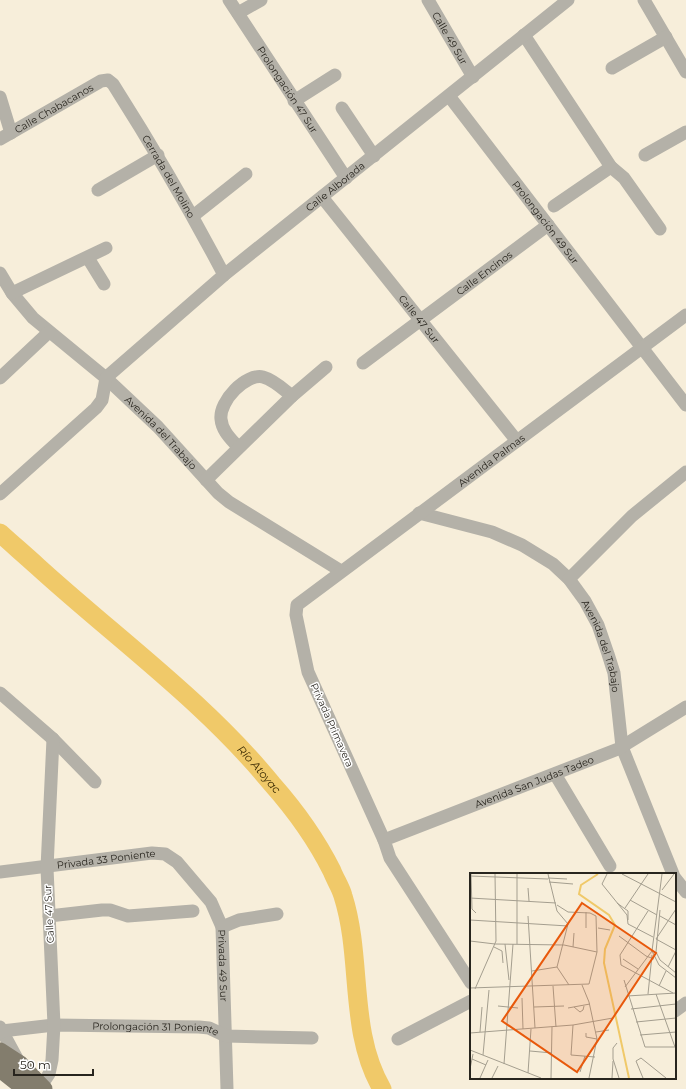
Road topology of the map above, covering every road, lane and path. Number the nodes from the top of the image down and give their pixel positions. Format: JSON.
{"nodes":[{"id":1,"x":229,"y":0,"type":"edge"},
{"id":2,"x":262,"y":0,"type":"edge"},
{"id":3,"x":428,"y":0,"type":"edge"},
{"id":4,"x":568,"y":0,"type":"edge"},
{"id":5,"x":644,"y":0,"type":"edge"},
{"id":6,"x":238,"y":13,"type":"junction"},
{"id":7,"x":524,"y":35,"type":"junction"},
{"id":8,"x":666,"y":37,"type":"junction"},
{"id":9,"x":612,"y":68,"type":"dead end"},
{"id":10,"x":686,"y":72,"type":"edge"},
{"id":11,"x":335,"y":76,"type":"dead end"},
{"id":12,"x":473,"y":77,"type":"junction"},
{"id":13,"x":108,"y":80,"type":"joint"},
{"id":14,"x":449,"y":96,"type":"junction"},
{"id":15,"x":0,"y":97,"type":"edge"},
{"id":16,"x":294,"y":101,"type":"junction"},
{"id":17,"x":342,"y":108,"type":"dead end"},
{"id":18,"x":686,"y":132,"type":"edge"},
{"id":19,"x":5,"y":136,"type":"edge"},
{"id":20,"x":645,"y":154,"type":"dead end"},
{"id":21,"x":158,"y":155,"type":"junction"},
{"id":22,"x":374,"y":156,"type":"junction"},
{"id":23,"x":611,"y":167,"type":"junction"},
{"id":24,"x":246,"y":174,"type":"dead end"},
{"id":25,"x":346,"y":178,"type":"junction"},
{"id":26,"x":98,"y":190,"type":"dead end"},
{"id":27,"x":322,"y":197,"type":"junction"},
{"id":28,"x":554,"y":206,"type":"dead end"},
{"id":29,"x":193,"y":216,"type":"junction"},
{"id":30,"x":548,"y":225,"type":"junction"},
{"id":31,"x":660,"y":229,"type":"dead end"},
{"id":32,"x":106,"y":248,"type":"dead end"},
{"id":33,"x":88,"y":258,"type":"junction"},
{"id":34,"x":0,"y":273,"type":"edge"},
{"id":35,"x":224,"y":275,"type":"junction"},
{"id":36,"x":104,"y":284,"type":"dead end"},
{"id":37,"x":12,"y":293,"type":"junction"},
{"id":38,"x":686,"y":315,"type":"edge"},
{"id":39,"x":420,"y":321,"type":"junction"},
{"id":40,"x":49,"y":332,"type":"junction"},
{"id":41,"x":642,"y":348,"type":"junction"},
{"id":42,"x":363,"y":363,"type":"dead end"},
{"id":43,"x":326,"y":367,"type":"dead end"},
{"id":44,"x":0,"y":378,"type":"edge"},
{"id":45,"x":106,"y":378,"type":"junction"},
{"id":46,"x":292,"y":396,"type":"junction"},
{"id":47,"x":686,"y":405,"type":"edge"},
{"id":48,"x":517,"y":441,"type":"junction"},
{"id":49,"x":238,"y":448,"type":"junction"},
{"id":50,"x":686,"y":472,"type":"edge"},
{"id":51,"x":206,"y":480,"type":"junction"},
{"id":52,"x":0,"y":494,"type":"edge"},
{"id":53,"x":419,"y":513,"type":"junction"},
{"id":54,"x":341,"y":571,"type":"junction"},
{"id":55,"x":570,"y":579,"type":"junction"},
{"id":56,"x":297,"y":605,"type":"joint"},
{"id":57,"x":1,"y":696,"type":"edge"},
{"id":58,"x":686,"y":707,"type":"edge"},
{"id":59,"x":53,"y":739,"type":"junction"},
{"id":60,"x":622,"y":747,"type":"junction"},
{"id":61,"x":555,"y":774,"type":"junction"},
{"id":62,"x":95,"y":782,"type":"dead end"},
{"id":63,"x":385,"y":844,"type":"junction"},
{"id":64,"x":610,"y":866,"type":"dead end"},
{"id":65,"x":47,"y":868,"type":"junction"},
{"id":66,"x":0,"y":872,"type":"edge"},
{"id":67,"x":678,"y":877,"type":"edge"},
{"id":68,"x":686,"y":892,"type":"edge"},
{"id":69,"x":193,"y":911,"type":"dead end"},
{"id":70,"x":277,"y":914,"type":"dead end"},
{"id":71,"x":49,"y":916,"type":"junction"},
{"id":72,"x":222,"y":927,"type":"junction"},
{"id":73,"x":470,"y":981,"type":"edge"},
{"id":74,"x":470,"y":1002,"type":"edge"},
{"id":75,"x":686,"y":1003,"type":"edge"},
{"id":76,"x":676,"y":1010,"type":"edge"},
{"id":77,"x":54,"y":1025,"type":"junction"},
{"id":78,"x":1,"y":1030,"type":"edge"},
{"id":79,"x":226,"y":1036,"type":"junction"},
{"id":80,"x":312,"y":1038,"type":"dead end"},
{"id":81,"x":398,"y":1039,"type":"dead end"},
{"id":82,"x":0,"y":1051,"type":"edge"},
{"id":83,"x":20,"y":1064,"type":"junction"},
{"id":84,"x":1,"y":1074,"type":"edge"},
{"id":85,"x":42,"y":1087,"type":"edge"},
{"id":86,"x":7,"y":1089,"type":"edge"},
{"id":87,"x":25,"y":1089,"type":"edge"},
{"id":88,"x":227,"y":1089,"type":"edge"}],
"edges":[{"from":1,"to":6,"type":"street","name":"Prolongación 47 Sur"},
{"from":2,"to":6,"type":"street"},
{"from":3,"to":12,"type":"street","name":"Calle 49 Sur"},
{"from":4,"to":7,"type":"street","name":"Calle Alborada"},
{"from":5,"to":8,"type":"street"},
{"from":6,"to":16,"type":"street","name":"Prolongación 47 Sur"},
{"from":7,"to":12,"type":"street","name":"Calle Alborada"},
{"from":7,"to":23,"type":"street"},
{"from":8,"to":9,"type":"street"},
{"from":8,"to":10,"type":"street"},
{"from":11,"to":16,"type":"street"},
{"from":12,"to":14,"type":"street","name":"Calle Alborada"},
{"from":13,"to":19,"type":"street","name":"Calle Chabacanos"},
{"from":13,"to":21,"type":"street","name":"Cerrada del Molino"},
{"from":14,"to":22,"type":"street","name":"Calle Alborada"},
{"from":14,"to":30,"type":"street","name":"Prolongación 49 Sur"},
{"from":15,"to":19,"type":"street"},
{"from":16,"to":25,"type":"street","name":"Prolongación 47 Sur"},
{"from":17,"to":22,"type":"street"},
{"from":18,"to":20,"type":"street"},
{"from":21,"to":26,"type":"street"},
{"from":21,"to":29,"type":"street","name":"Cerrada del Molino"},
{"from":22,"to":25,"type":"street","name":"Calle Alborada"},
{"from":23,"to":28,"type":"street"},
{"from":23,"to":31,"type":"street"},
{"from":24,"to":29,"type":"street"},
{"from":25,"to":27,"type":"street","name":"Calle Alborada"},
{"from":27,"to":35,"type":"street","name":"Calle Alborada"},
{"from":27,"to":39,"type":"street","name":"Calle 47 Sur"},
{"from":29,"to":35,"type":"street","name":"Cerrada del Molino"},
{"from":30,"to":39,"type":"street","name":"Calle Encinos"},
{"from":30,"to":41,"type":"street","name":"Prolongación 49 Sur"},
{"from":32,"to":33,"type":"street"},
{"from":33,"to":36,"type":"street"},
{"from":33,"to":37,"type":"street"},
{"from":34,"to":37,"type":"street","name":"Avenida del Trabajo"},
{"from":35,"to":45,"type":"street","name":"Calle Alborada"},
{"from":37,"to":40,"type":"street","name":"Avenida del Trabajo"},
{"from":38,"to":41,"type":"street","name":"Avenida Palmas"},
{"from":39,"to":42,"type":"street","name":"Calle Encinos"},
{"from":39,"to":48,"type":"street","name":"Calle 47 Sur"},
{"from":40,"to":44,"type":"street"},
{"from":40,"to":45,"type":"street","name":"Avenida del Trabajo"},
{"from":41,"to":47,"type":"street","name":"Prolongación 49 Sur"},
{"from":41,"to":48,"type":"street","name":"Avenida Palmas"},
{"from":43,"to":46,"type":"street"},
{"from":45,"to":51,"type":"street","name":"Avenida del Trabajo"},
{"from":45,"to":52,"type":"street"},
{"from":46,"to":49,"type":"street"},
{"from":46,"to":49,"type":"street"},
{"from":48,"to":53,"type":"street","name":"Avenida Palmas"},
{"from":49,"to":51,"type":"street"},
{"from":50,"to":55,"type":"street"},
{"from":51,"to":54,"type":"street","name":"Avenida del Trabajo"},
{"from":53,"to":54,"type":"street","name":"Avenida Palmas"},
{"from":53,"to":55,"type":"street","name":"Avenida del Trabajo"},
{"from":54,"to":56,"type":"street","name":"Avenida Palmas"},
{"from":55,"to":60,"type":"street","name":"Avenida del Trabajo"},
{"from":56,"to":63,"type":"street","name":"Privada Primavera"},
{"from":57,"to":59,"type":"street"},
{"from":58,"to":60,"type":"street","name":"Avenida San Judas Tadeo"},
{"from":59,"to":62,"type":"street"},
{"from":59,"to":65,"type":"street","name":"Calle 47 Sur"},
{"from":60,"to":61,"type":"street","name":"Avenida San Judas Tadeo"},
{"from":60,"to":67,"type":"street","name":"Avenida del Trabajo"},
{"from":61,"to":63,"type":"street","name":"Avenida San Judas Tadeo"},
{"from":61,"to":64,"type":"street"},
{"from":63,"to":73,"type":"street","name":"Privada Primavera"},
{"from":65,"to":66,"type":"street","name":"Privada 33 Poniente"},
{"from":65,"to":71,"type":"street","name":"Calle 47 Sur"},
{"from":65,"to":72,"type":"street","name":"Privada 33 Poniente"},
{"from":67,"to":68,"type":"street","name":"Avenida del Trabajo"},
{"from":69,"to":71,"type":"street"},
{"from":70,"to":72,"type":"street","name":"Privada 49 Sur"},
{"from":71,"to":77,"type":"street","name":"Calle 47 Sur"},
{"from":72,"to":79,"type":"street","name":"Privada 49 Sur"},
{"from":74,"to":81,"type":"street"},
{"from":75,"to":76,"type":"street"},
{"from":77,"to":78,"type":"street","name":"Prolongación 31 Poniente"},
{"from":77,"to":79,"type":"street","name":"Prolongación 31 Poniente"},
{"from":77,"to":85,"type":"street","name":"Calle 47 Sur"},
{"from":78,"to":83,"type":"street"},
{"from":79,"to":80,"type":"street","name":"Prolongación 31 Poniente"},
{"from":79,"to":88,"type":"street"},
{"from":82,"to":83,"type":"main road"},
{"from":83,"to":85,"type":"main road"},
{"from":84,"to":86,"type":"main road"},
{"from":84,"to":87,"type":"main road"}]}
